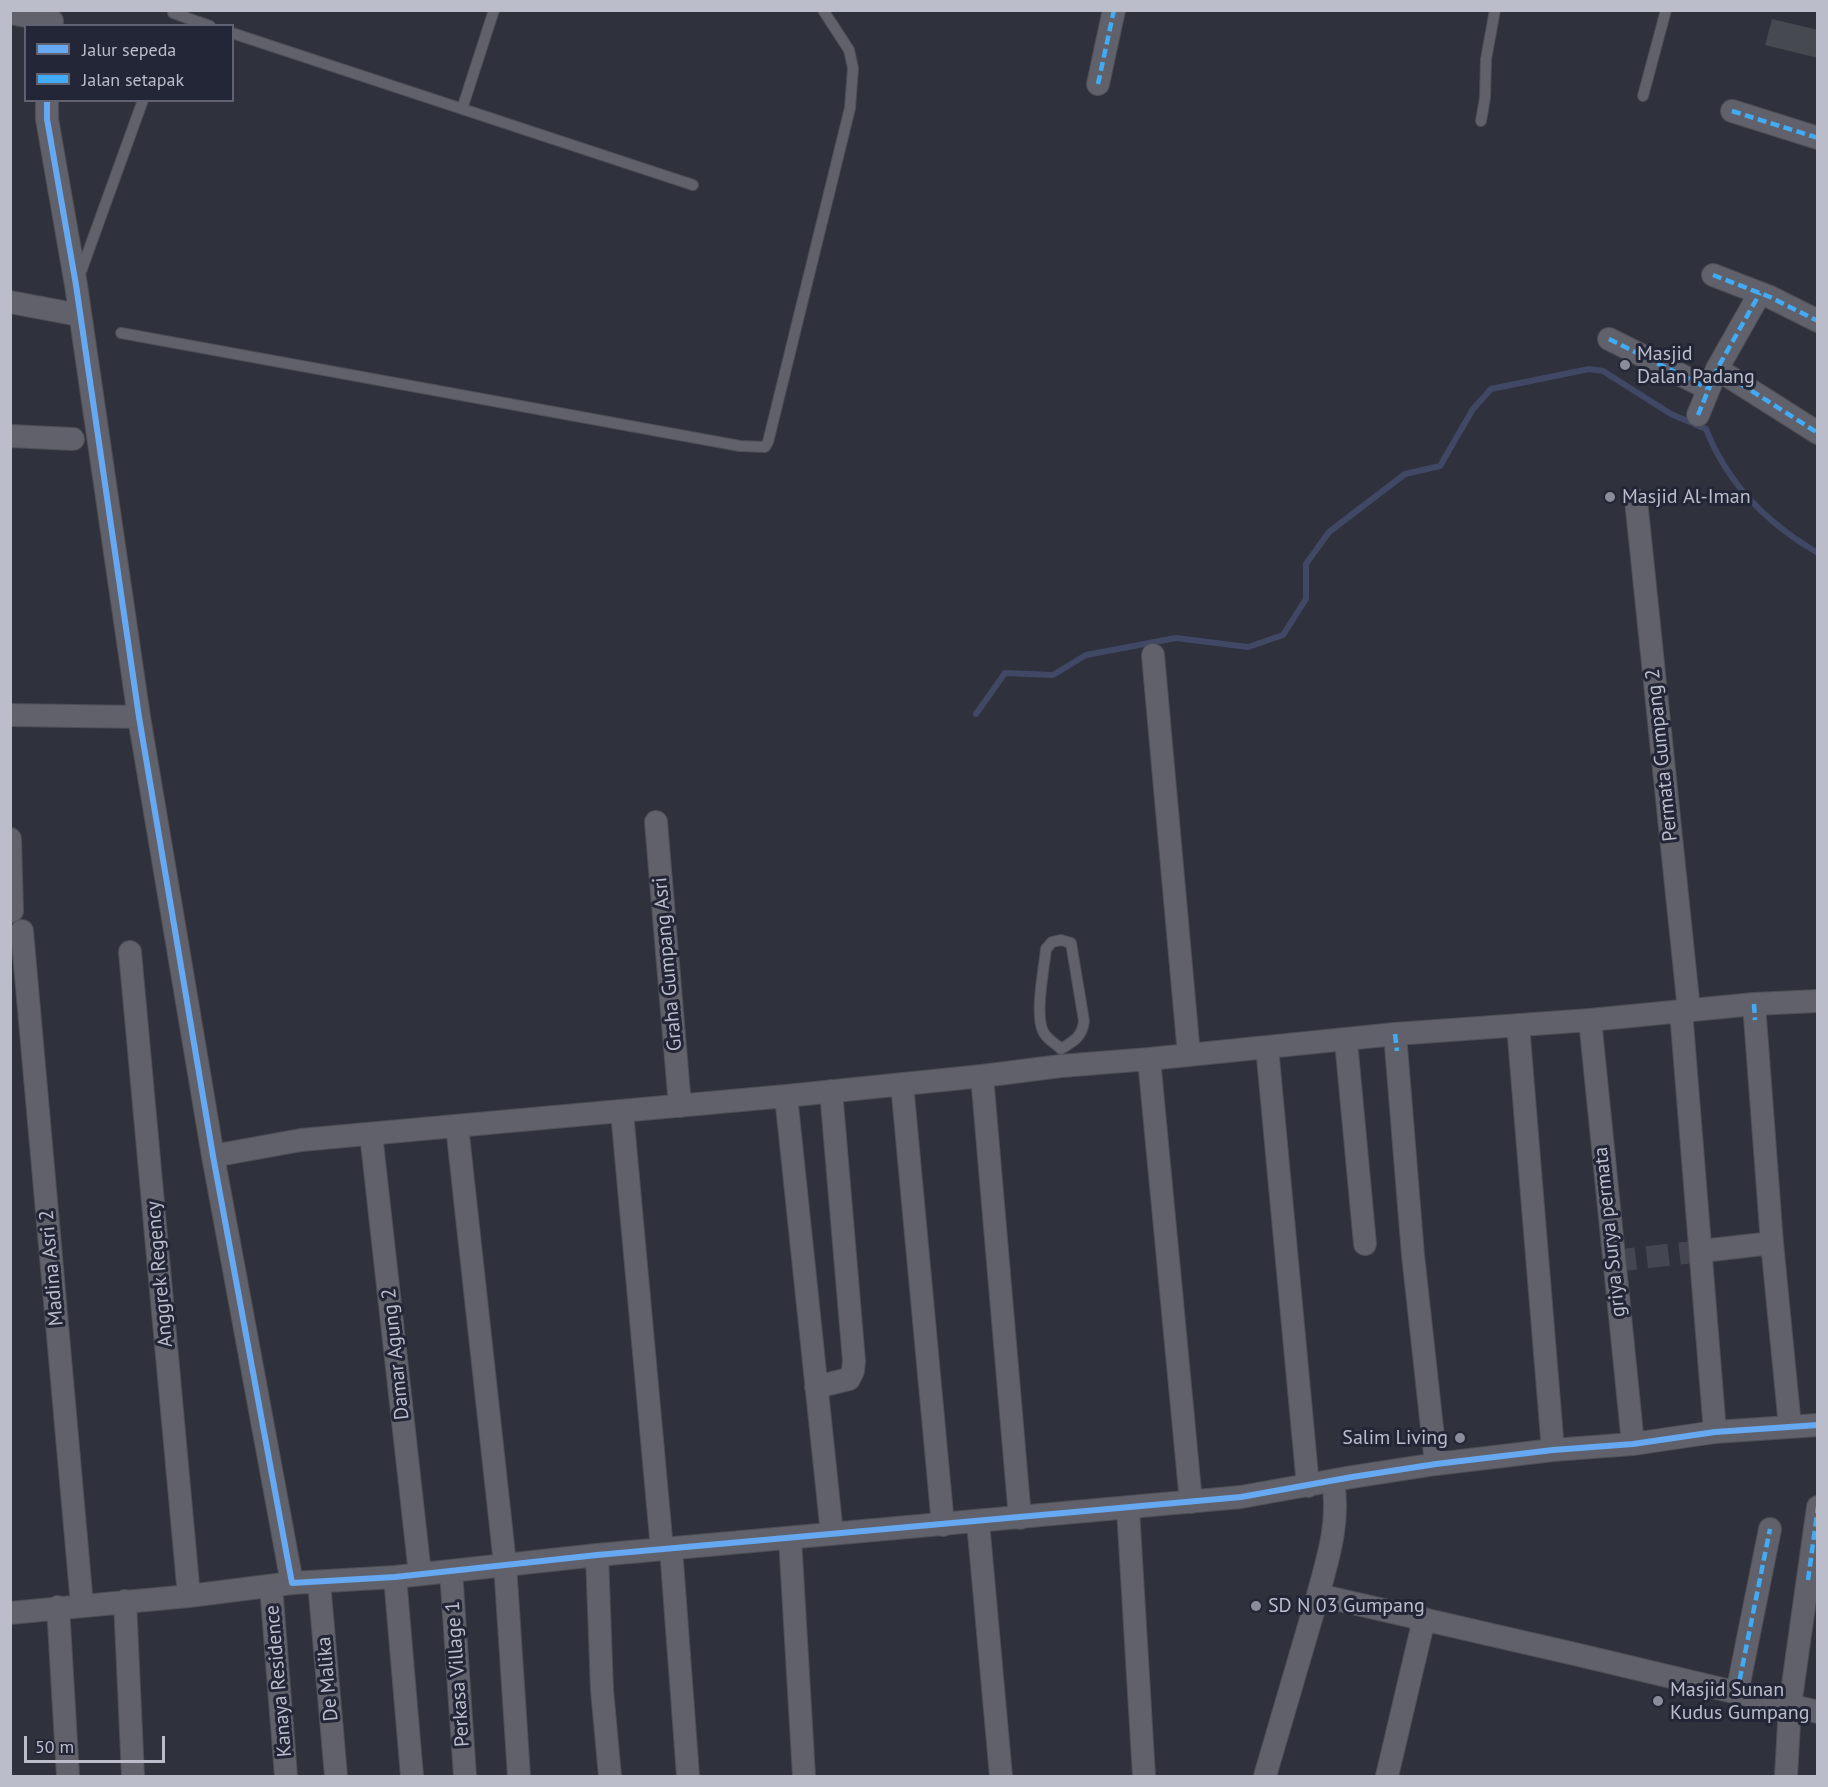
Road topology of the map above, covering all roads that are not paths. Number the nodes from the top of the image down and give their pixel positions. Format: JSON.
{"nodes":[{"id":1,"x":494,"y":10,"type":"edge"},
{"id":2,"x":822,"y":10,"type":"edge"},
{"id":3,"x":1113,"y":10,"type":"edge"},
{"id":4,"x":1495,"y":10,"type":"edge"},
{"id":5,"x":1666,"y":10,"type":"edge"},
{"id":6,"x":174,"y":12,"type":"edge"},
{"id":7,"x":10,"y":13,"type":"edge"},
{"id":8,"x":52,"y":19,"type":"edge"},
{"id":9,"x":205,"y":24,"type":"edge"},
{"id":10,"x":234,"y":34,"type":"edge"},
{"id":11,"x":1098,"y":84,"type":"dead end"},
{"id":12,"x":1643,"y":96,"type":"dead end"},
{"id":13,"x":47,"y":102,"type":"edge"},
{"id":14,"x":141,"y":102,"type":"edge"},
{"id":15,"x":462,"y":109,"type":"junction"},
{"id":16,"x":1732,"y":111,"type":"dead end"},
{"id":17,"x":1481,"y":121,"type":"dead end"},
{"id":18,"x":1818,"y":138,"type":"edge"},
{"id":19,"x":693,"y":186,"type":"dead end"},
{"id":20,"x":1713,"y":275,"type":"dead end"},
{"id":21,"x":76,"y":285,"type":"junction"},
{"id":22,"x":1760,"y":293,"type":"junction"},
{"id":23,"x":10,"y":302,"type":"edge"},
{"id":24,"x":79,"y":315,"type":"junction"},
{"id":25,"x":1818,"y":321,"type":"edge"},
{"id":26,"x":121,"y":333,"type":"dead end"},
{"id":27,"x":1609,"y":339,"type":"dead end"},
{"id":28,"x":1712,"y":378,"type":"junction"},
{"id":29,"x":1698,"y":414,"type":"dead end"},
{"id":30,"x":1818,"y":433,"type":"edge"},
{"id":31,"x":10,"y":436,"type":"edge"},
{"id":32,"x":72,"y":439,"type":"dead end"},
{"id":33,"x":1636,"y":500,"type":"dead end"},
{"id":34,"x":1153,"y":654,"type":"dead end"},
{"id":35,"x":10,"y":715,"type":"edge"},
{"id":36,"x":139,"y":717,"type":"junction"},
{"id":37,"x":656,"y":822,"type":"dead end"},
{"id":38,"x":10,"y":839,"type":"edge"},
{"id":39,"x":130,"y":952,"type":"dead end"},
{"id":40,"x":1818,"y":1001,"type":"edge"},
{"id":41,"x":1754,"y":1004,"type":"junction"},
{"id":42,"x":1685,"y":1010,"type":"junction"},
{"id":43,"x":1590,"y":1020,"type":"junction"},
{"id":44,"x":1518,"y":1025,"type":"junction"},
{"id":45,"x":1395,"y":1034,"type":"junction"},
{"id":46,"x":1346,"y":1041,"type":"junction"},
{"id":47,"x":1268,"y":1047,"type":"junction"},
{"id":48,"x":1189,"y":1055,"type":"junction"},
{"id":49,"x":1061,"y":1057,"type":"junction"},
{"id":50,"x":1149,"y":1059,"type":"junction"},
{"id":51,"x":982,"y":1076,"type":"junction"},
{"id":52,"x":902,"y":1084,"type":"junction"},
{"id":53,"x":831,"y":1091,"type":"junction"},
{"id":54,"x":786,"y":1096,"type":"junction"},
{"id":55,"x":680,"y":1106,"type":"junction"},
{"id":56,"x":622,"y":1112,"type":"junction"},
{"id":57,"x":457,"y":1126,"type":"junction"},
{"id":58,"x":371,"y":1134,"type":"junction"},
{"id":59,"x":213,"y":1156,"type":"junction"},
{"id":60,"x":1772,"y":1243,"type":"junction"},
{"id":61,"x":1365,"y":1244,"type":"dead end"},
{"id":62,"x":1702,"y":1251,"type":"junction"},
{"id":63,"x":816,"y":1387,"type":"junction"},
{"id":64,"x":1818,"y":1425,"type":"edge"},
{"id":65,"x":1790,"y":1426,"type":"junction"},
{"id":66,"x":1715,"y":1432,"type":"junction"},
{"id":67,"x":1633,"y":1444,"type":"junction"},
{"id":68,"x":1553,"y":1450,"type":"junction"},
{"id":69,"x":1436,"y":1464,"type":"junction"},
{"id":70,"x":1333,"y":1482,"type":"junction"},
{"id":71,"x":1308,"y":1486,"type":"junction"},
{"id":72,"x":1191,"y":1502,"type":"junction"},
{"id":73,"x":1818,"y":1507,"type":"edge"},
{"id":74,"x":1128,"y":1509,"type":"junction"},
{"id":75,"x":1020,"y":1518,"type":"junction"},
{"id":76,"x":978,"y":1522,"type":"junction"},
{"id":77,"x":943,"y":1525,"type":"junction"},
{"id":78,"x":1770,"y":1529,"type":"dead end"},
{"id":79,"x":832,"y":1534,"type":"junction"},
{"id":80,"x":790,"y":1538,"type":"junction"},
{"id":81,"x":667,"y":1549,"type":"junction"},
{"id":82,"x":597,"y":1555,"type":"junction"},
{"id":83,"x":505,"y":1564,"type":"junction"},
{"id":84,"x":452,"y":1571,"type":"junction"},
{"id":85,"x":420,"y":1574,"type":"junction"},
{"id":86,"x":395,"y":1577,"type":"junction"},
{"id":87,"x":1813,"y":1581,"type":"edge"},
{"id":88,"x":320,"y":1582,"type":"junction"},
{"id":89,"x":281,"y":1584,"type":"junction"},
{"id":90,"x":1318,"y":1595,"type":"junction"},
{"id":91,"x":189,"y":1596,"type":"junction"},
{"id":92,"x":125,"y":1601,"type":"junction"},
{"id":93,"x":82,"y":1605,"type":"junction"},
{"id":94,"x":58,"y":1607,"type":"junction"},
{"id":95,"x":10,"y":1613,"type":"edge"},
{"id":96,"x":1424,"y":1619,"type":"junction"},
{"id":97,"x":1737,"y":1693,"type":"junction"},
{"id":98,"x":1790,"y":1706,"type":"junction"},
{"id":99,"x":1818,"y":1713,"type":"edge"},
{"id":100,"x":68,"y":1776,"type":"edge"},
{"id":101,"x":133,"y":1776,"type":"edge"},
{"id":102,"x":286,"y":1776,"type":"edge"},
{"id":103,"x":336,"y":1776,"type":"edge"},
{"id":104,"x":412,"y":1776,"type":"edge"},
{"id":105,"x":465,"y":1776,"type":"edge"},
{"id":106,"x":519,"y":1776,"type":"edge"},
{"id":107,"x":610,"y":1776,"type":"edge"},
{"id":108,"x":688,"y":1776,"type":"edge"},
{"id":109,"x":804,"y":1776,"type":"edge"},
{"id":110,"x":1002,"y":1776,"type":"edge"},
{"id":111,"x":1144,"y":1776,"type":"edge"},
{"id":112,"x":1264,"y":1776,"type":"edge"},
{"id":113,"x":1388,"y":1776,"type":"edge"},
{"id":114,"x":1786,"y":1776,"type":"edge"}],
"edges":[{"from":1,"to":15,"type":"lane"},
{"from":2,"to":26,"type":"lane"},
{"from":3,"to":11,"type":"street"},
{"from":4,"to":17,"type":"lane"},
{"from":5,"to":12,"type":"lane"},
{"from":6,"to":9,"type":"lane"},
{"from":7,"to":8,"type":"street"},
{"from":10,"to":15,"type":"lane"},
{"from":13,"to":21,"type":"street","name":"Kanaya Residence"},
{"from":14,"to":21,"type":"lane"},
{"from":15,"to":19,"type":"lane"},
{"from":16,"to":18,"type":"street"},
{"from":20,"to":22,"type":"street"},
{"from":21,"to":24,"type":"street","name":"Kanaya Residence"},
{"from":22,"to":25,"type":"street"},
{"from":22,"to":28,"type":"street"},
{"from":23,"to":24,"type":"street"},
{"from":24,"to":36,"type":"street","name":"Kanaya Residence"},
{"from":27,"to":28,"type":"street"},
{"from":28,"to":29,"type":"street"},
{"from":28,"to":30,"type":"street"},
{"from":31,"to":32,"type":"street"},
{"from":33,"to":42,"type":"street","name":"Permata Gumpang 2"},
{"from":34,"to":48,"type":"street"},
{"from":35,"to":36,"type":"street"},
{"from":36,"to":59,"type":"street","name":"Kanaya Residence"},
{"from":37,"to":55,"type":"street","name":"Graha Gumpang Asri"},
{"from":38,"to":93,"type":"street","name":"Madina Asri 2"},
{"from":39,"to":91,"type":"street","name":"Anggrek Regency"},
{"from":40,"to":41,"type":"street"},
{"from":41,"to":42,"type":"street"},
{"from":41,"to":60,"type":"street"},
{"from":42,"to":43,"type":"street"},
{"from":42,"to":62,"type":"street","name":"Permata Gumpang 2"},
{"from":43,"to":44,"type":"street"},
{"from":43,"to":67,"type":"street","name":"griya Surya permata"},
{"from":44,"to":45,"type":"street"},
{"from":44,"to":68,"type":"street"},
{"from":45,"to":46,"type":"street"},
{"from":45,"to":69,"type":"street"},
{"from":46,"to":47,"type":"street"},
{"from":46,"to":61,"type":"street"},
{"from":47,"to":48,"type":"street"},
{"from":47,"to":71,"type":"street"},
{"from":48,"to":50,"type":"street"},
{"from":49,"to":49,"type":"lane"},
{"from":49,"to":50,"type":"street"},
{"from":49,"to":51,"type":"street"},
{"from":50,"to":72,"type":"street"},
{"from":51,"to":52,"type":"street"},
{"from":51,"to":75,"type":"street"},
{"from":52,"to":53,"type":"street"},
{"from":52,"to":77,"type":"street"},
{"from":53,"to":54,"type":"street"},
{"from":53,"to":63,"type":"street"},
{"from":54,"to":55,"type":"street"},
{"from":54,"to":63,"type":"street"},
{"from":55,"to":56,"type":"street"},
{"from":56,"to":57,"type":"street"},
{"from":56,"to":81,"type":"street"},
{"from":57,"to":58,"type":"street"},
{"from":57,"to":83,"type":"street"},
{"from":58,"to":59,"type":"street"},
{"from":58,"to":85,"type":"street","name":"Damar Agung 2"},
{"from":59,"to":89,"type":"street","name":"Kanaya Residence"},
{"from":60,"to":62,"type":"street"},
{"from":60,"to":65,"type":"street"},
{"from":62,"to":66,"type":"street","name":"Permata Gumpang 2"},
{"from":63,"to":79,"type":"street"},
{"from":64,"to":65,"type":"street"},
{"from":65,"to":66,"type":"street"},
{"from":66,"to":67,"type":"street"},
{"from":67,"to":68,"type":"street"},
{"from":68,"to":69,"type":"street"},
{"from":69,"to":70,"type":"street"},
{"from":70,"to":71,"type":"street"},
{"from":70,"to":90,"type":"street"},
{"from":71,"to":72,"type":"street"},
{"from":72,"to":74,"type":"street"},
{"from":73,"to":87,"type":"street"},
{"from":74,"to":75,"type":"street"},
{"from":74,"to":111,"type":"street"},
{"from":75,"to":76,"type":"street"},
{"from":76,"to":77,"type":"street"},
{"from":76,"to":110,"type":"street"},
{"from":77,"to":79,"type":"street"},
{"from":78,"to":97,"type":"street"},
{"from":79,"to":80,"type":"street"},
{"from":80,"to":81,"type":"street"},
{"from":80,"to":109,"type":"street"},
{"from":81,"to":82,"type":"street"},
{"from":81,"to":108,"type":"street"},
{"from":82,"to":83,"type":"street"},
{"from":82,"to":107,"type":"street"},
{"from":83,"to":84,"type":"street"},
{"from":83,"to":106,"type":"street"},
{"from":84,"to":85,"type":"street"},
{"from":84,"to":105,"type":"street","name":"Perkasa Village 1"},
{"from":85,"to":86,"type":"street"},
{"from":86,"to":88,"type":"street"},
{"from":86,"to":104,"type":"street"},
{"from":87,"to":98,"type":"street"},
{"from":88,"to":89,"type":"street"},
{"from":88,"to":103,"type":"street","name":"De Malika"},
{"from":89,"to":91,"type":"street"},
{"from":89,"to":102,"type":"street","name":"Kanaya Residence"},
{"from":90,"to":96,"type":"street"},
{"from":90,"to":112,"type":"street"},
{"from":91,"to":92,"type":"street"},
{"from":92,"to":93,"type":"street"},
{"from":92,"to":101,"type":"street"},
{"from":93,"to":94,"type":"street"},
{"from":94,"to":95,"type":"street"},
{"from":94,"to":100,"type":"street"},
{"from":96,"to":97,"type":"street"},
{"from":96,"to":113,"type":"street"},
{"from":97,"to":98,"type":"street"},
{"from":98,"to":99,"type":"street"},
{"from":98,"to":114,"type":"street"}]}
